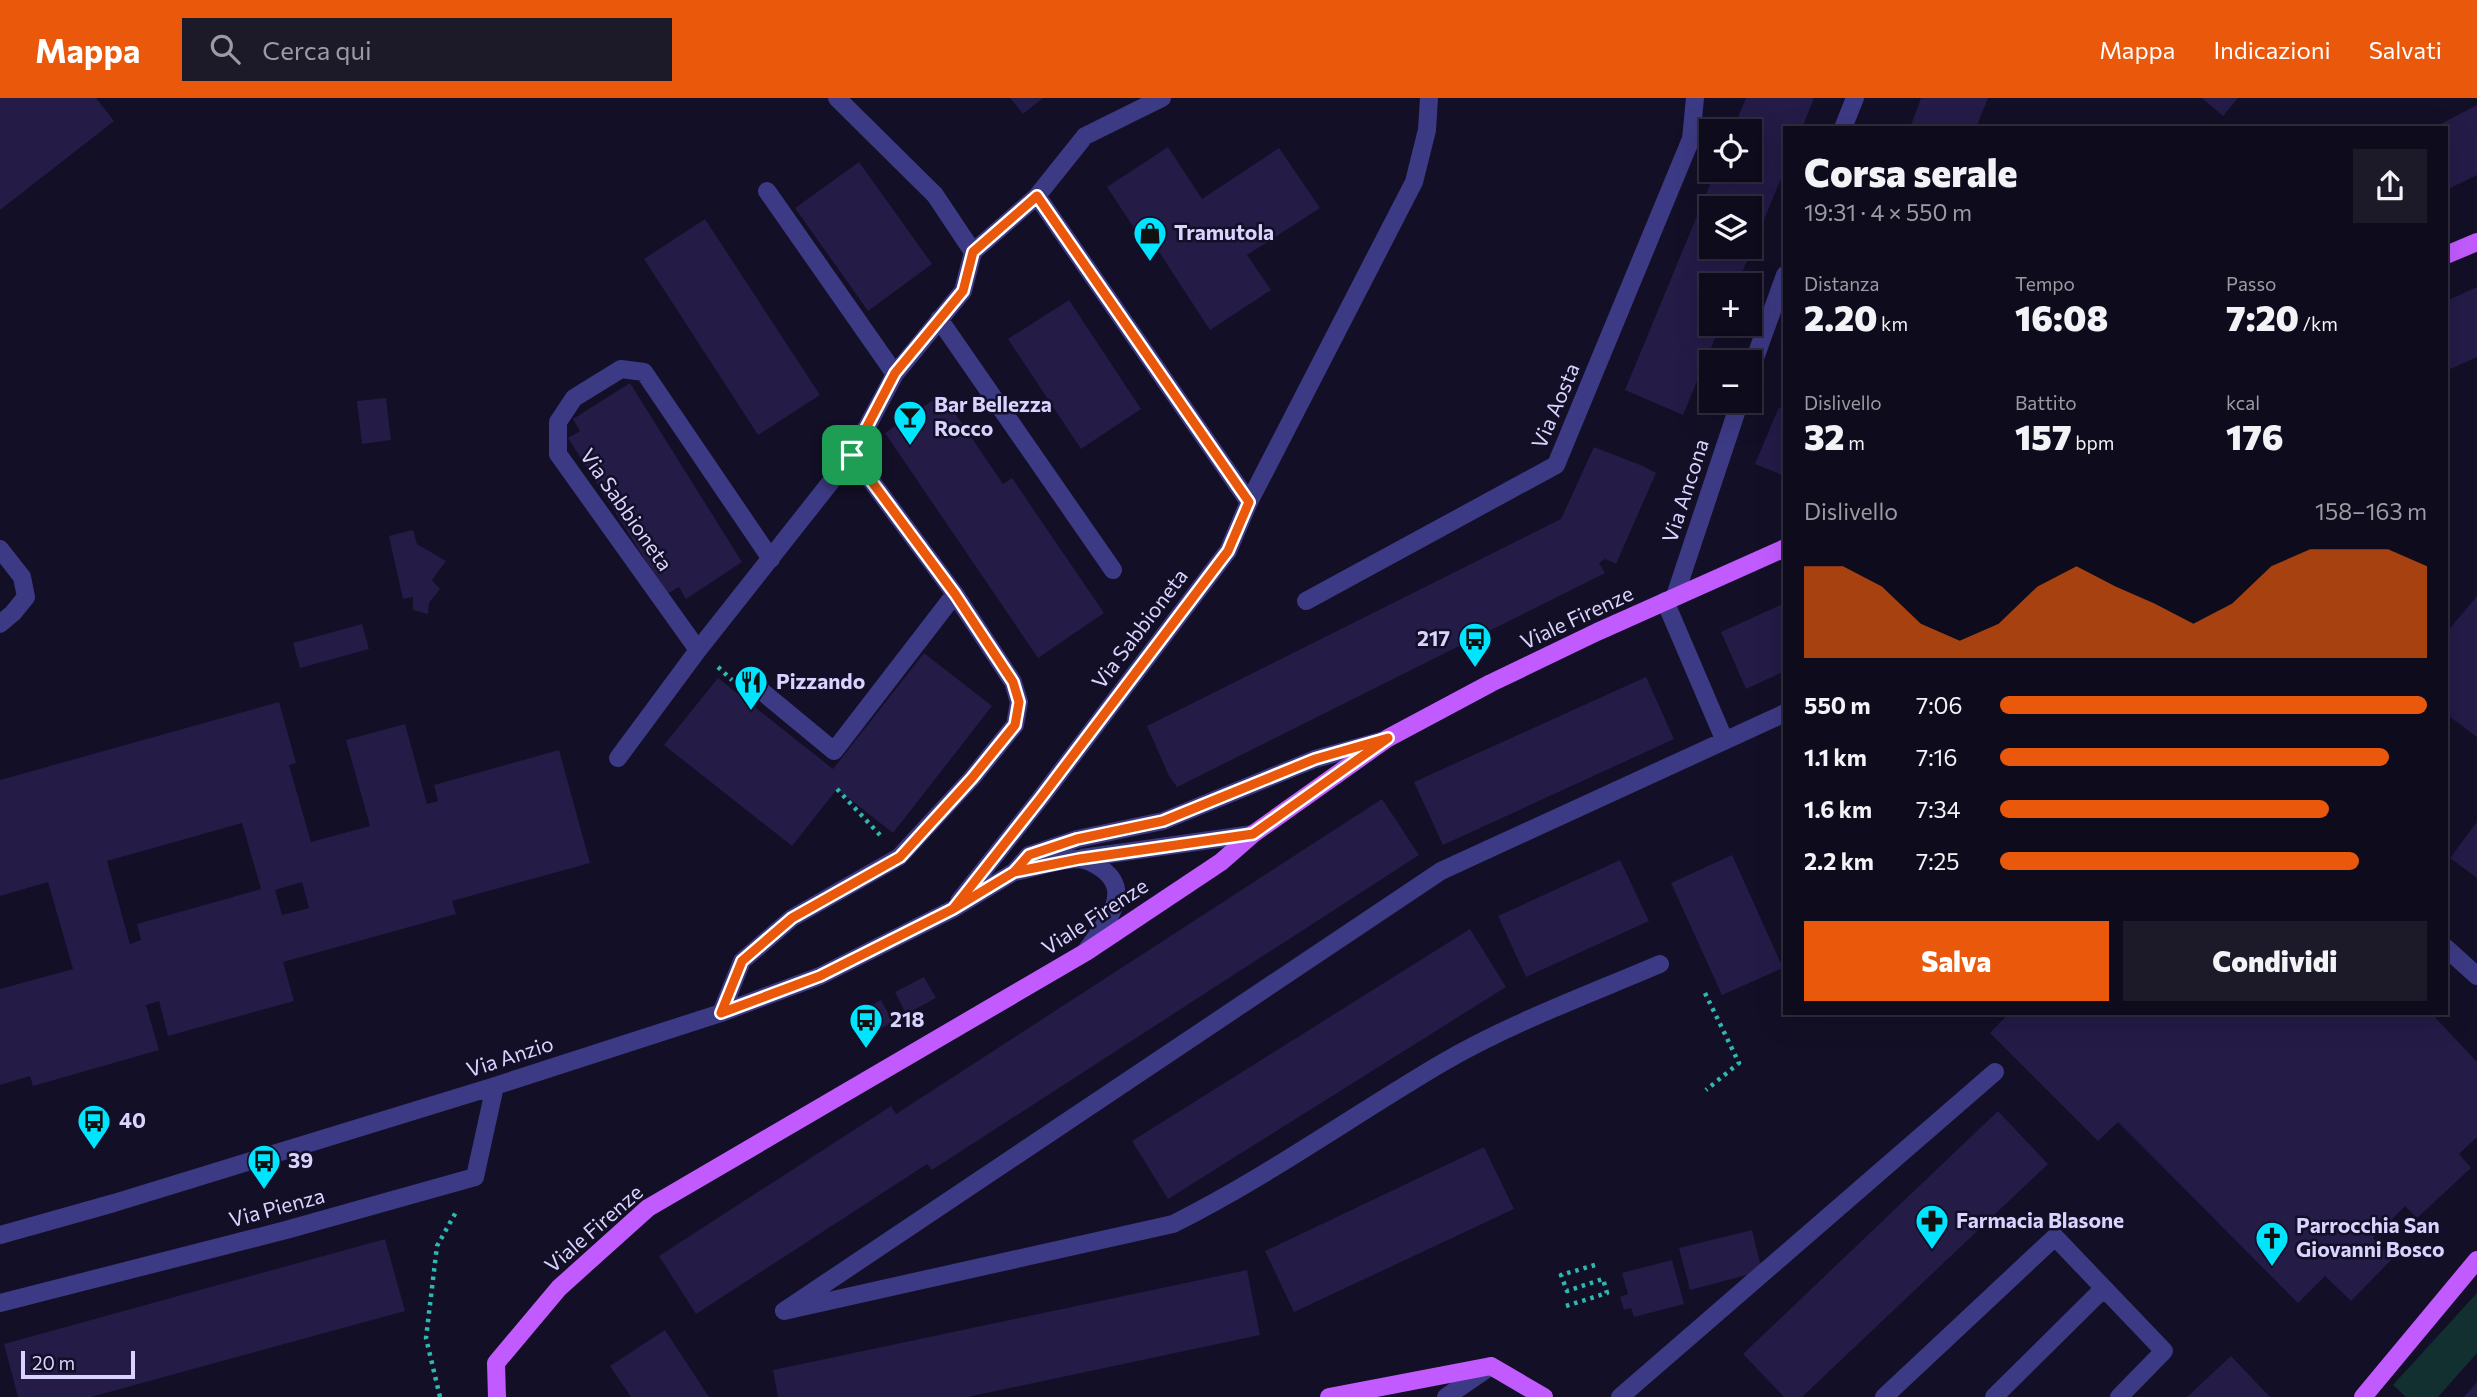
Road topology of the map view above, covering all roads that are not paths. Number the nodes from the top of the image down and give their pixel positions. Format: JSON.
{"nodes":[{"id":1,"x":837,"y":98,"type":"edge"},
{"id":2,"x":1162,"y":98,"type":"edge"},
{"id":3,"x":1429,"y":98,"type":"edge"},
{"id":4,"x":1695,"y":98,"type":"edge"},
{"id":5,"x":1855,"y":98,"type":"edge"},
{"id":6,"x":1844,"y":126,"type":"edge"},
{"id":7,"x":767,"y":191,"type":"dead end"},
{"id":8,"x":1037,"y":196,"type":"junction"},
{"id":9,"x":2477,"y":242,"type":"edge"},
{"id":10,"x":973,"y":252,"type":"junction"},
{"id":11,"x":2448,"y":254,"type":"edge"},
{"id":12,"x":1783,"y":281,"type":"edge"},
{"id":13,"x":939,"y":319,"type":"junction"},
{"id":14,"x":1758,"y":350,"type":"edge"},
{"id":15,"x":895,"y":373,"type":"junction"},
{"id":16,"x":1736,"y":413,"type":"edge"},
{"id":17,"x":852,"y":455,"type":"junction"},
{"id":18,"x":1249,"y":502,"type":"junction"},
{"id":19,"x":0,"y":549,"type":"edge"},
{"id":20,"x":1783,"y":549,"type":"edge"},
{"id":21,"x":771,"y":559,"type":"junction"},
{"id":22,"x":1113,"y":570,"type":"dead end"},
{"id":23,"x":955,"y":594,"type":"junction"},
{"id":24,"x":1670,"y":599,"type":"junction"},
{"id":25,"x":1306,"y":601,"type":"dead end"},
{"id":26,"x":0,"y":624,"type":"edge"},
{"id":27,"x":698,"y":650,"type":"junction"},
{"id":28,"x":759,"y":689,"type":"road end"},
{"id":29,"x":1783,"y":713,"type":"edge"},
{"id":30,"x":1388,"y":738,"type":"junction"},
{"id":31,"x":1724,"y":738,"type":"junction"},
{"id":32,"x":618,"y":758,"type":"dead end"},
{"id":33,"x":1253,"y":834,"type":"junction"},
{"id":34,"x":1079,"y":859,"type":"junction"},
{"id":35,"x":1014,"y":872,"type":"junction"},
{"id":36,"x":953,"y":909,"type":"junction"},
{"id":37,"x":2448,"y":950,"type":"edge"},
{"id":38,"x":1086,"y":952,"type":"junction"},
{"id":39,"x":1660,"y":964,"type":"dead end"},
{"id":40,"x":2477,"y":976,"type":"edge"},
{"id":41,"x":721,"y":1013,"type":"junction"},
{"id":42,"x":1995,"y":1072,"type":"dead end"},
{"id":43,"x":495,"y":1086,"type":"junction"},
{"id":44,"x":0,"y":1235,"type":"edge"},
{"id":45,"x":2477,"y":1260,"type":"edge"},
{"id":46,"x":2104,"y":1288,"type":"junction"},
{"id":47,"x":0,"y":1303,"type":"edge"},
{"id":48,"x":1491,"y":1366,"type":"junction"},
{"id":49,"x":497,"y":1397,"type":"edge"},
{"id":50,"x":1329,"y":1397,"type":"edge"},
{"id":51,"x":1446,"y":1397,"type":"edge"},
{"id":52,"x":1544,"y":1397,"type":"edge"},
{"id":53,"x":1620,"y":1397,"type":"edge"},
{"id":54,"x":1884,"y":1397,"type":"edge"},
{"id":55,"x":1994,"y":1397,"type":"edge"},
{"id":56,"x":2119,"y":1397,"type":"edge"},
{"id":57,"x":2362,"y":1397,"type":"edge"}],
"edges":[{"from":1,"to":10,"type":"street"},
{"from":2,"to":8,"type":"street"},
{"from":3,"to":18,"type":"street","name":"Via Sabbioneta"},
{"from":4,"to":25,"type":"street","name":"Via Aosta"},
{"from":5,"to":6,"type":"street"},
{"from":7,"to":15,"type":"street"},
{"from":8,"to":10,"type":"street"},
{"from":8,"to":18,"type":"street"},
{"from":9,"to":11,"type":"main road"},
{"from":10,"to":13,"type":"street"},
{"from":12,"to":14,"type":"street"},
{"from":13,"to":15,"type":"street"},
{"from":13,"to":22,"type":"street"},
{"from":15,"to":17,"type":"street"},
{"from":16,"to":24,"type":"street","name":"Via Ancona"},
{"from":17,"to":21,"type":"street"},
{"from":17,"to":23,"type":"street"},
{"from":18,"to":36,"type":"street","name":"Via Sabbioneta"},
{"from":19,"to":26,"type":"street"},
{"from":20,"to":24,"type":"main road","name":"Viale Firenze"},
{"from":21,"to":27,"type":"street"},
{"from":21,"to":27,"type":"street","name":"Via Sabbioneta"},
{"from":23,"to":28,"type":"street"},
{"from":23,"to":41,"type":"street"},
{"from":24,"to":30,"type":"main road","name":"Viale Firenze"},
{"from":24,"to":31,"type":"street"},
{"from":27,"to":32,"type":"street"},
{"from":29,"to":31,"type":"street"},
{"from":30,"to":33,"type":"main road","name":"Viale Firenze"},
{"from":30,"to":35,"type":"street"},
{"from":31,"to":39,"type":"street"},
{"from":33,"to":34,"type":"street"},
{"from":33,"to":38,"type":"main road","name":"Viale Firenze"},
{"from":34,"to":35,"type":"street"},
{"from":34,"to":38,"type":"street"},
{"from":35,"to":36,"type":"street","name":"Via Anzio"},
{"from":36,"to":41,"type":"street","name":"Via Anzio"},
{"from":37,"to":40,"type":"street"},
{"from":38,"to":49,"type":"main road","name":"Viale Firenze"},
{"from":41,"to":43,"type":"street","name":"Via Anzio"},
{"from":42,"to":53,"type":"street"},
{"from":43,"to":44,"type":"street","name":"Via Anzio"},
{"from":43,"to":47,"type":"street","name":"Via Pienza"},
{"from":45,"to":57,"type":"main road"},
{"from":46,"to":54,"type":"street"},
{"from":46,"to":55,"type":"street"},
{"from":46,"to":56,"type":"street"},
{"from":48,"to":50,"type":"main road"},
{"from":48,"to":51,"type":"street"},
{"from":48,"to":52,"type":"main road"}]}
